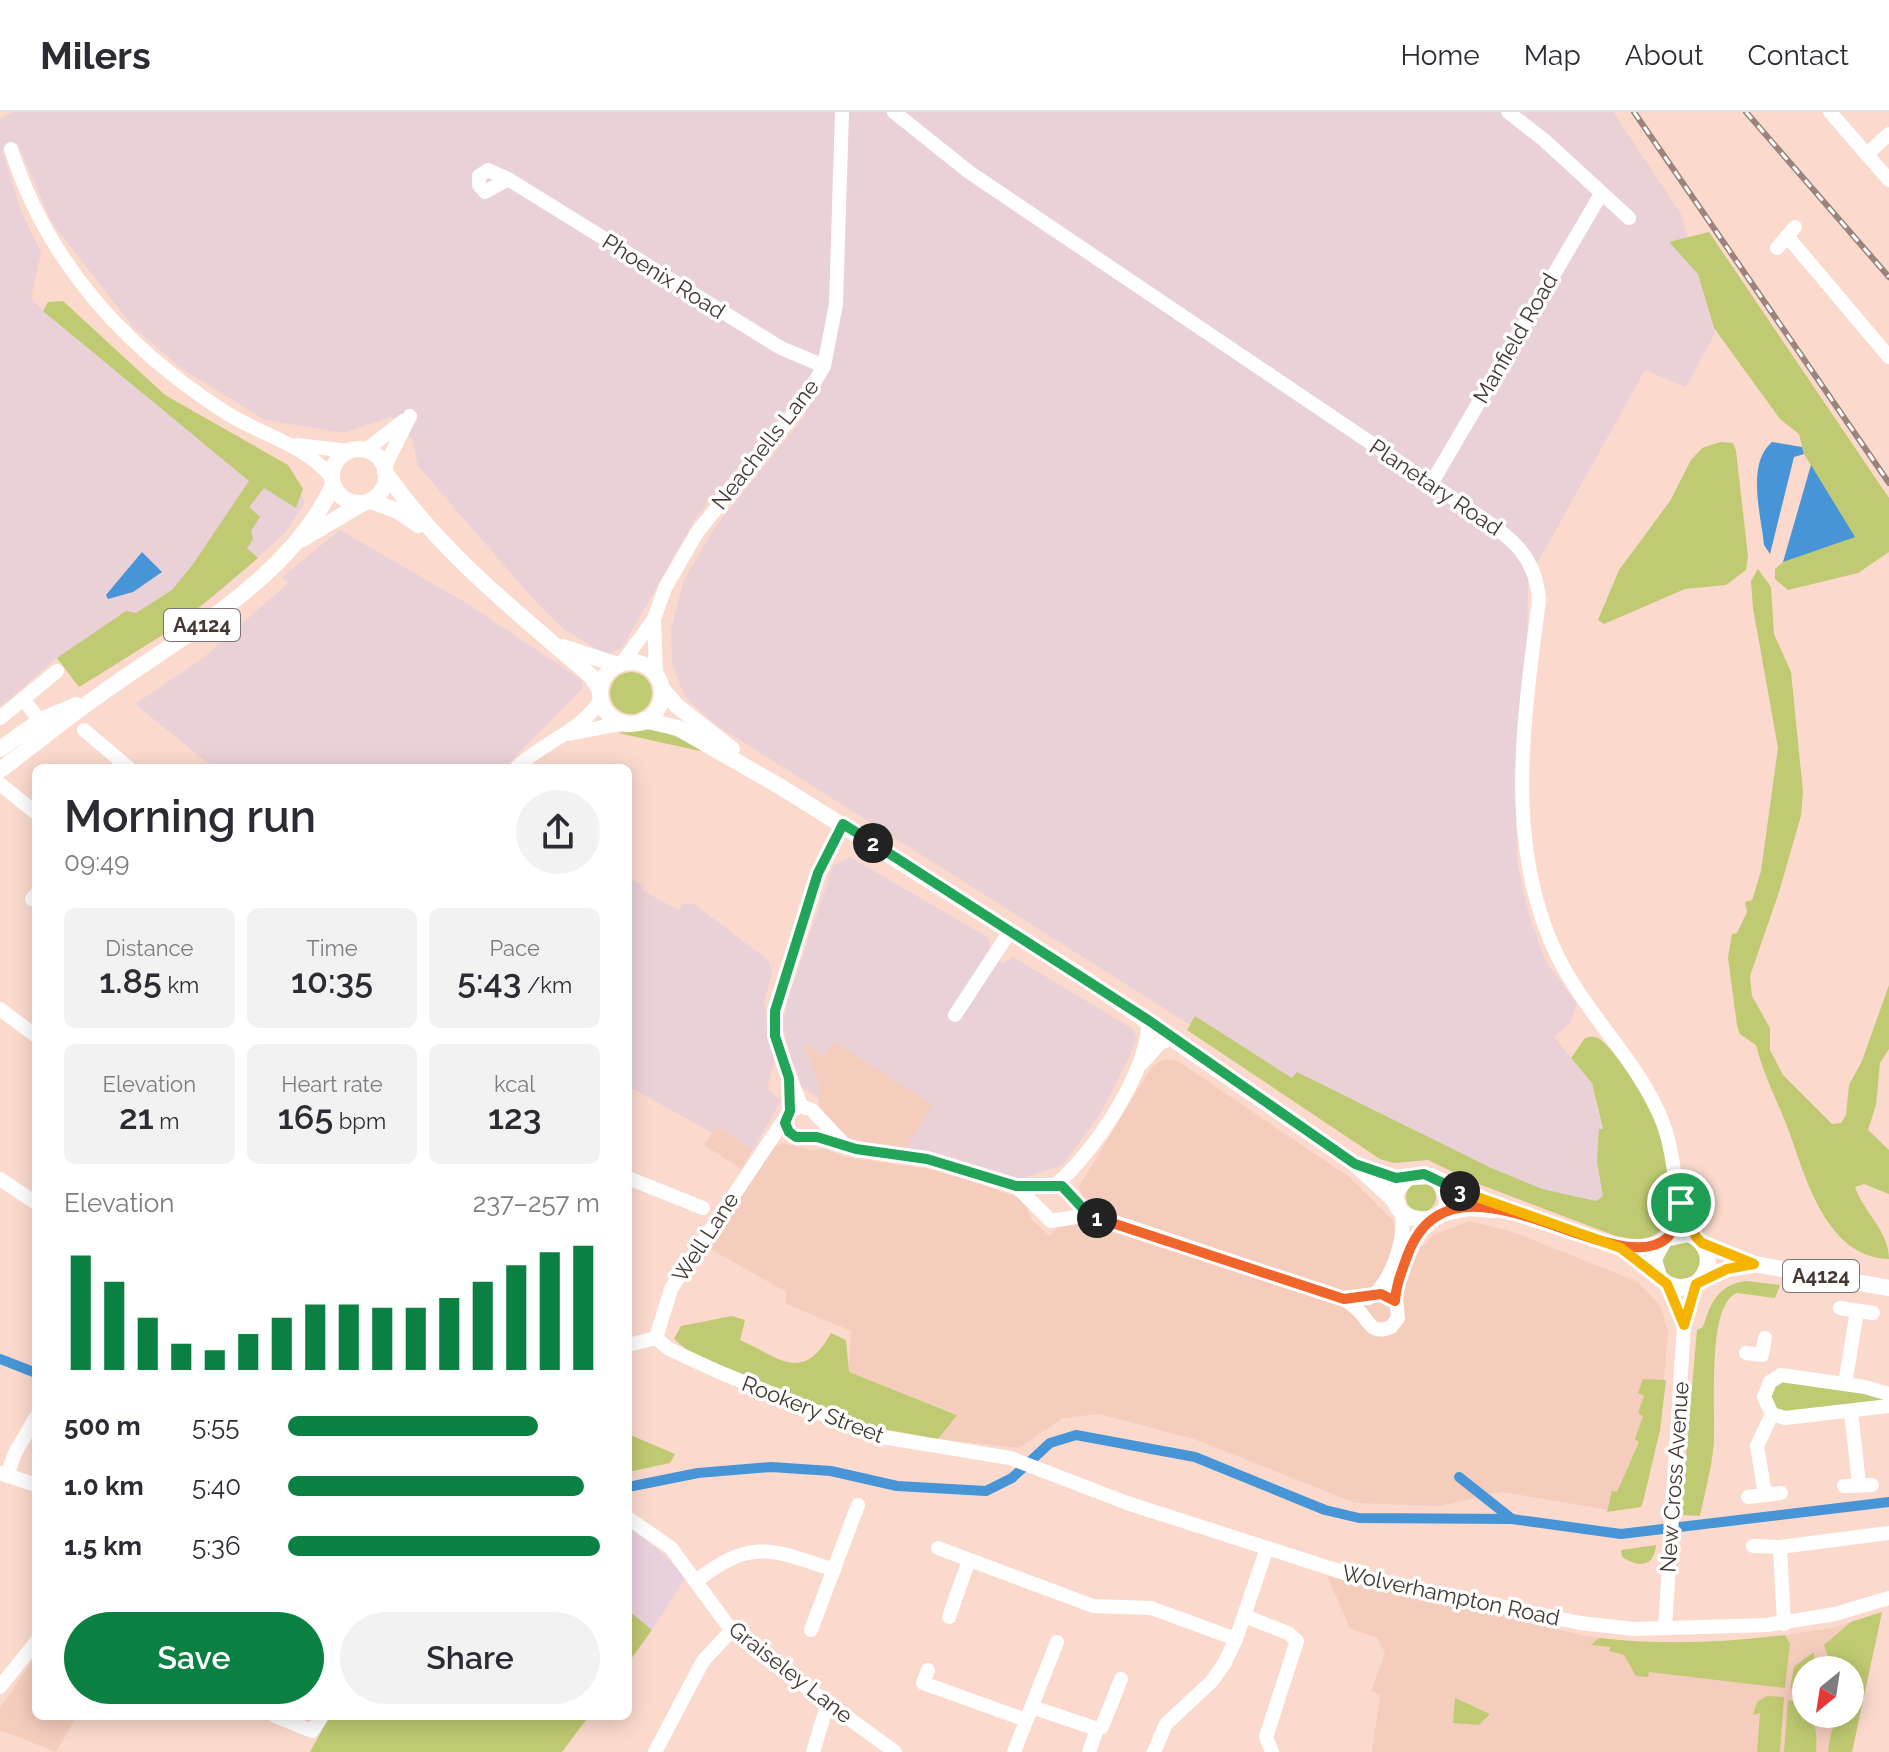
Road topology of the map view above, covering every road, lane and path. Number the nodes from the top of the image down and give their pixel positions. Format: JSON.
{"nodes":[{"id":1,"x":842,"y":112,"type":"edge"},
{"id":2,"x":894,"y":112,"type":"edge"},
{"id":3,"x":1508,"y":112,"type":"edge"},
{"id":4,"x":1830,"y":112,"type":"edge"},
{"id":5,"x":1889,"y":134,"type":"edge"},
{"id":6,"x":11,"y":149,"type":"dead end"},
{"id":7,"x":1867,"y":154,"type":"junction"},
{"id":8,"x":508,"y":179,"type":"dead end"},
{"id":9,"x":1889,"y":180,"type":"edge"},
{"id":10,"x":1601,"y":194,"type":"junction"},
{"id":11,"x":1629,"y":218,"type":"dead end"},
{"id":12,"x":1787,"y":237,"type":"dead end"},
{"id":13,"x":1889,"y":357,"type":"edge"},
{"id":14,"x":824,"y":366,"type":"junction"},
{"id":15,"x":285,"y":443,"type":"junction"},
{"id":16,"x":357,"y":451,"type":"junction"},
{"id":17,"x":385,"y":470,"type":"junction"},
{"id":18,"x":332,"y":481,"type":"junction"},
{"id":19,"x":1431,"y":484,"type":"junction"},
{"id":20,"x":367,"y":502,"type":"junction"},
{"id":21,"x":295,"y":543,"type":"junction"},
{"id":22,"x":441,"y":543,"type":"junction"},
{"id":23,"x":654,"y":619,"type":"junction"},
{"id":24,"x":554,"y":644,"type":"junction"},
{"id":25,"x":620,"y":664,"type":"junction"},
{"id":26,"x":57,"y":671,"type":"dead end"},
{"id":27,"x":659,"y":682,"type":"junction"},
{"id":28,"x":600,"y":695,"type":"junction"},
{"id":29,"x":23,"y":699,"type":"junction"},
{"id":30,"x":0,"y":718,"type":"edge"},
{"id":31,"x":644,"y":720,"type":"junction"},
{"id":32,"x":625,"y":723,"type":"junction"},
{"id":33,"x":45,"y":727,"type":"junction"},
{"id":34,"x":90,"y":729,"type":"dead end"},
{"id":35,"x":560,"y":735,"type":"junction"},
{"id":36,"x":0,"y":749,"type":"edge"},
{"id":37,"x":125,"y":764,"type":"edge"},
{"id":38,"x":520,"y":764,"type":"edge"},
{"id":39,"x":0,"y":770,"type":"edge"},
{"id":40,"x":0,"y":784,"type":"edge"},
{"id":41,"x":781,"y":787,"type":"junction"},
{"id":42,"x":32,"y":810,"type":"edge"},
{"id":43,"x":843,"y":824,"type":"junction"},
{"id":44,"x":1010,"y":931,"type":"junction"},
{"id":45,"x":0,"y":1009,"type":"edge"},
{"id":46,"x":955,"y":1015,"type":"dead end"},
{"id":47,"x":1148,"y":1020,"type":"junction"},
{"id":48,"x":32,"y":1033,"type":"edge"},
{"id":49,"x":1174,"y":1037,"type":"junction"},
{"id":50,"x":1136,"y":1069,"type":"junction"},
{"id":51,"x":791,"y":1118,"type":"junction"},
{"id":52,"x":817,"y":1119,"type":"junction"},
{"id":53,"x":806,"y":1137,"type":"junction"},
{"id":54,"x":845,"y":1145,"type":"junction"},
{"id":55,"x":1355,"y":1164,"type":"junction"},
{"id":56,"x":1072,"y":1172,"type":"junction"},
{"id":57,"x":1409,"y":1177,"type":"junction"},
{"id":58,"x":0,"y":1179,"type":"edge"},
{"id":59,"x":632,"y":1180,"type":"edge"},
{"id":60,"x":1438,"y":1180,"type":"junction"},
{"id":61,"x":1016,"y":1186,"type":"junction"},
{"id":62,"x":1051,"y":1186,"type":"junction"},
{"id":63,"x":1072,"y":1197,"type":"junction"},
{"id":64,"x":32,"y":1200,"type":"edge"},
{"id":65,"x":1681,"y":1203,"type":"junction"},
{"id":66,"x":1037,"y":1206,"type":"junction"},
{"id":67,"x":703,"y":1208,"type":"dead end"},
{"id":68,"x":1400,"y":1208,"type":"junction"},
{"id":69,"x":1510,"y":1211,"type":"junction"},
{"id":70,"x":1089,"y":1215,"type":"junction"},
{"id":71,"x":1438,"y":1216,"type":"junction"},
{"id":72,"x":1067,"y":1217,"type":"junction"},
{"id":73,"x":1665,"y":1239,"type":"junction"},
{"id":74,"x":1699,"y":1240,"type":"junction"},
{"id":75,"x":1621,"y":1248,"type":"junction"},
{"id":76,"x":1754,"y":1264,"type":"junction"},
{"id":77,"x":1663,"y":1280,"type":"junction"},
{"id":78,"x":1698,"y":1282,"type":"junction"},
{"id":79,"x":1889,"y":1288,"type":"edge"},
{"id":80,"x":1372,"y":1297,"type":"junction"},
{"id":81,"x":1344,"y":1299,"type":"junction"},
{"id":82,"x":1395,"y":1301,"type":"junction"},
{"id":83,"x":1840,"y":1308,"type":"dead end"},
{"id":84,"x":1363,"y":1313,"type":"junction"},
{"id":85,"x":1684,"y":1325,"type":"junction"},
{"id":86,"x":656,"y":1338,"type":"junction"},
{"id":87,"x":1765,"y":1338,"type":"dead end"},
{"id":88,"x":632,"y":1344,"type":"edge"},
{"id":89,"x":1746,"y":1353,"type":"dead end"},
{"id":90,"x":1762,"y":1355,"type":"junction"},
{"id":91,"x":1775,"y":1378,"type":"junction"},
{"id":92,"x":1845,"y":1384,"type":"junction"},
{"id":93,"x":1889,"y":1394,"type":"edge"},
{"id":94,"x":1889,"y":1406,"type":"edge"},
{"id":95,"x":1851,"y":1412,"type":"junction"},
{"id":96,"x":1772,"y":1414,"type":"junction"},
{"id":97,"x":32,"y":1435,"type":"edge"},
{"id":98,"x":1027,"y":1464,"type":"joint"},
{"id":99,"x":4,"y":1474,"type":"edge"},
{"id":100,"x":32,"y":1484,"type":"edge"},
{"id":101,"x":1858,"y":1485,"type":"dead end"},
{"id":102,"x":1748,"y":1497,"type":"dead end"},
{"id":103,"x":858,"y":1505,"type":"dead end"},
{"id":104,"x":632,"y":1521,"type":"edge"},
{"id":105,"x":1889,"y":1533,"type":"edge"},
{"id":106,"x":1753,"y":1546,"type":"dead end"},
{"id":107,"x":1780,"y":1547,"type":"junction"},
{"id":108,"x":938,"y":1548,"type":"dead end"},
{"id":109,"x":1267,"y":1548,"type":"junction"},
{"id":110,"x":969,"y":1560,"type":"junction"},
{"id":111,"x":834,"y":1570,"type":"junction"},
{"id":112,"x":696,"y":1581,"type":"junction"},
{"id":113,"x":1889,"y":1598,"type":"edge"},
{"id":114,"x":1244,"y":1616,"type":"junction"},
{"id":115,"x":949,"y":1617,"type":"dead end"},
{"id":116,"x":1784,"y":1624,"type":"junction"},
{"id":117,"x":1665,"y":1628,"type":"junction"},
{"id":118,"x":732,"y":1630,"type":"junction"},
{"id":119,"x":811,"y":1630,"type":"dead end"},
{"id":120,"x":1236,"y":1639,"type":"junction"},
{"id":121,"x":1057,"y":1642,"type":"dead end"},
{"id":122,"x":32,"y":1647,"type":"edge"},
{"id":123,"x":928,"y":1670,"type":"dead end"},
{"id":124,"x":1121,"y":1679,"type":"dead end"},
{"id":125,"x":1,"y":1683,"type":"edge"},
{"id":126,"x":828,"y":1702,"type":"junction"},
{"id":127,"x":1029,"y":1714,"type":"junction"},
{"id":128,"x":285,"y":1720,"type":"edge"},
{"id":129,"x":319,"y":1720,"type":"edge"},
{"id":130,"x":1097,"y":1729,"type":"junction"},
{"id":131,"x":655,"y":1752,"type":"edge"},
{"id":132,"x":813,"y":1752,"type":"edge"},
{"id":133,"x":895,"y":1752,"type":"edge"},
{"id":134,"x":1014,"y":1752,"type":"edge"},
{"id":135,"x":1089,"y":1752,"type":"edge"},
{"id":136,"x":1154,"y":1752,"type":"edge"},
{"id":137,"x":1272,"y":1752,"type":"edge"}],
"edges":[{"from":1,"to":14,"type":"street","name":"Neachells Lane"},
{"from":2,"to":19,"type":"street","name":"Planetary Road"},
{"from":3,"to":10,"type":"street"},
{"from":4,"to":7,"type":"street"},
{"from":5,"to":7,"type":"street"},
{"from":6,"to":15,"type":"street"},
{"from":7,"to":9,"type":"street"},
{"from":8,"to":14,"type":"street","name":"Phoenix Road"},
{"from":10,"to":11,"type":"street"},
{"from":10,"to":19,"type":"street","name":"Manfield Road"},
{"from":12,"to":13,"type":"street"},
{"from":14,"to":23,"type":"street","name":"Neachells Lane"},
{"from":15,"to":16,"type":"street"},
{"from":15,"to":18,"type":"street"},
{"from":16,"to":17,"type":"main road"},
{"from":16,"to":17,"type":"street"},
{"from":16,"to":18,"type":"main road"},
{"from":17,"to":20,"type":"main road"},
{"from":17,"to":22,"type":"main road"},
{"from":18,"to":20,"type":"main road"},
{"from":18,"to":21,"type":"main road","number":"A4124"},
{"from":19,"to":65,"type":"street","name":"Planetary Road"},
{"from":20,"to":21,"type":"main road","number":"A4124"},
{"from":20,"to":22,"type":"main road"},
{"from":21,"to":33,"type":"main road","number":"A4124"},
{"from":22,"to":24,"type":"main road"},
{"from":23,"to":25,"type":"street","name":"Neachells Lane"},
{"from":23,"to":27,"type":"street","name":"Neachells Lane"},
{"from":24,"to":25,"type":"main road"},
{"from":24,"to":28,"type":"main road"},
{"from":25,"to":27,"type":"main road"},
{"from":25,"to":28,"type":"main road"},
{"from":26,"to":29,"type":"street"},
{"from":27,"to":31,"type":"main road"},
{"from":27,"to":41,"type":"main road"},
{"from":28,"to":32,"type":"main road"},
{"from":28,"to":35,"type":"street"},
{"from":29,"to":30,"type":"street"},
{"from":29,"to":33,"type":"street"},
{"from":31,"to":32,"type":"main road"},
{"from":31,"to":41,"type":"main road"},
{"from":32,"to":35,"type":"street"},
{"from":33,"to":36,"type":"main road","number":"A4124"},
{"from":33,"to":39,"type":"main road","number":"A4124"},
{"from":34,"to":37,"type":"street"},
{"from":35,"to":38,"type":"street"},
{"from":40,"to":42,"type":"street"},
{"from":41,"to":43,"type":"main road"},
{"from":43,"to":44,"type":"main road"},
{"from":43,"to":51,"type":"street"},
{"from":44,"to":46,"type":"street"},
{"from":44,"to":47,"type":"main road"},
{"from":45,"to":48,"type":"street"},
{"from":47,"to":49,"type":"main road"},
{"from":47,"to":50,"type":"street"},
{"from":49,"to":50,"type":"street"},
{"from":49,"to":55,"type":"main road"},
{"from":50,"to":56,"type":"street"},
{"from":51,"to":52,"type":"street"},
{"from":51,"to":53,"type":"street"},
{"from":51,"to":86,"type":"street","name":"Well Lane"},
{"from":52,"to":53,"type":"street"},
{"from":52,"to":54,"type":"street"},
{"from":53,"to":54,"type":"street"},
{"from":54,"to":61,"type":"street"},
{"from":55,"to":57,"type":"main road"},
{"from":55,"to":68,"type":"main road"},
{"from":56,"to":62,"type":"street"},
{"from":56,"to":63,"type":"street"},
{"from":57,"to":60,"type":"main road"},
{"from":57,"to":68,"type":"main road"},
{"from":58,"to":64,"type":"street"},
{"from":59,"to":67,"type":"street"},
{"from":60,"to":69,"type":"main road"},
{"from":60,"to":71,"type":"main road"},
{"from":61,"to":62,"type":"street"},
{"from":61,"to":66,"type":"street"},
{"from":62,"to":63,"type":"street"},
{"from":62,"to":66,"type":"street"},
{"from":63,"to":70,"type":"street"},
{"from":63,"to":72,"type":"street"},
{"from":65,"to":73,"type":"street","name":"Planetary Road"},
{"from":65,"to":74,"type":"street","name":"Planetary Road"},
{"from":66,"to":72,"type":"street"},
{"from":68,"to":71,"type":"main road"},
{"from":68,"to":80,"type":"street"},
{"from":69,"to":71,"type":"main road"},
{"from":69,"to":75,"type":"main road"},
{"from":70,"to":72,"type":"street"},
{"from":70,"to":81,"type":"street"},
{"from":71,"to":82,"type":"street"},
{"from":73,"to":74,"type":"main road"},
{"from":73,"to":75,"type":"main road"},
{"from":73,"to":77,"type":"main road"},
{"from":74,"to":76,"type":"main road","number":"A4124"},
{"from":74,"to":78,"type":"main road"},
{"from":75,"to":77,"type":"main road"},
{"from":76,"to":78,"type":"main road","number":"A4124"},
{"from":76,"to":79,"type":"main road","number":"A4124"},
{"from":77,"to":78,"type":"main road"},
{"from":77,"to":85,"type":"street","name":"New Cross Avenue"},
{"from":78,"to":85,"type":"street","name":"New Cross Avenue"},
{"from":80,"to":81,"type":"street"},
{"from":80,"to":82,"type":"street"},
{"from":80,"to":84,"type":"street"},
{"from":81,"to":84,"type":"street"},
{"from":82,"to":84,"type":"street"},
{"from":83,"to":92,"type":"street"},
{"from":85,"to":117,"type":"street","name":"New Cross Avenue"},
{"from":86,"to":88,"type":"street"},
{"from":86,"to":98,"type":"street","name":"Rookery Street"},
{"from":87,"to":90,"type":"street"},
{"from":89,"to":90,"type":"street"},
{"from":90,"to":91,"type":"street"},
{"from":91,"to":92,"type":"street"},
{"from":91,"to":96,"type":"street"},
{"from":92,"to":93,"type":"street"},
{"from":94,"to":95,"type":"street"},
{"from":95,"to":96,"type":"street"},
{"from":95,"to":101,"type":"street"},
{"from":96,"to":102,"type":"street"},
{"from":97,"to":99,"type":"street"},
{"from":98,"to":109,"type":"street","name":"Wolverhampton Road"},
{"from":99,"to":100,"type":"street"},
{"from":103,"to":111,"type":"street"},
{"from":104,"to":112,"type":"street","name":"Graiseley Lane"},
{"from":105,"to":107,"type":"street"},
{"from":106,"to":107,"type":"street"},
{"from":107,"to":116,"type":"street"},
{"from":108,"to":110,"type":"street"},
{"from":109,"to":114,"type":"street"},
{"from":109,"to":117,"type":"street","name":"Wolverhampton Road"},
{"from":110,"to":115,"type":"street"},
{"from":110,"to":120,"type":"street"},
{"from":111,"to":112,"type":"street"},
{"from":111,"to":119,"type":"street"},
{"from":112,"to":118,"type":"street","name":"Graiseley Lane"},
{"from":113,"to":116,"type":"street","name":"Wolverhampton Road"},
{"from":114,"to":120,"type":"street"},
{"from":114,"to":137,"type":"street"},
{"from":116,"to":117,"type":"street","name":"Wolverhampton Road"},
{"from":118,"to":126,"type":"street","name":"Graiseley Lane"},
{"from":118,"to":131,"type":"street"},
{"from":120,"to":136,"type":"street"},
{"from":121,"to":127,"type":"street"},
{"from":122,"to":125,"type":"street"},
{"from":123,"to":127,"type":"street"},
{"from":124,"to":130,"type":"street"},
{"from":126,"to":132,"type":"street"},
{"from":126,"to":133,"type":"street","name":"Graiseley Lane"},
{"from":127,"to":130,"type":"street"},
{"from":127,"to":134,"type":"street"},
{"from":128,"to":129,"type":"street"},
{"from":130,"to":135,"type":"street"}]}
